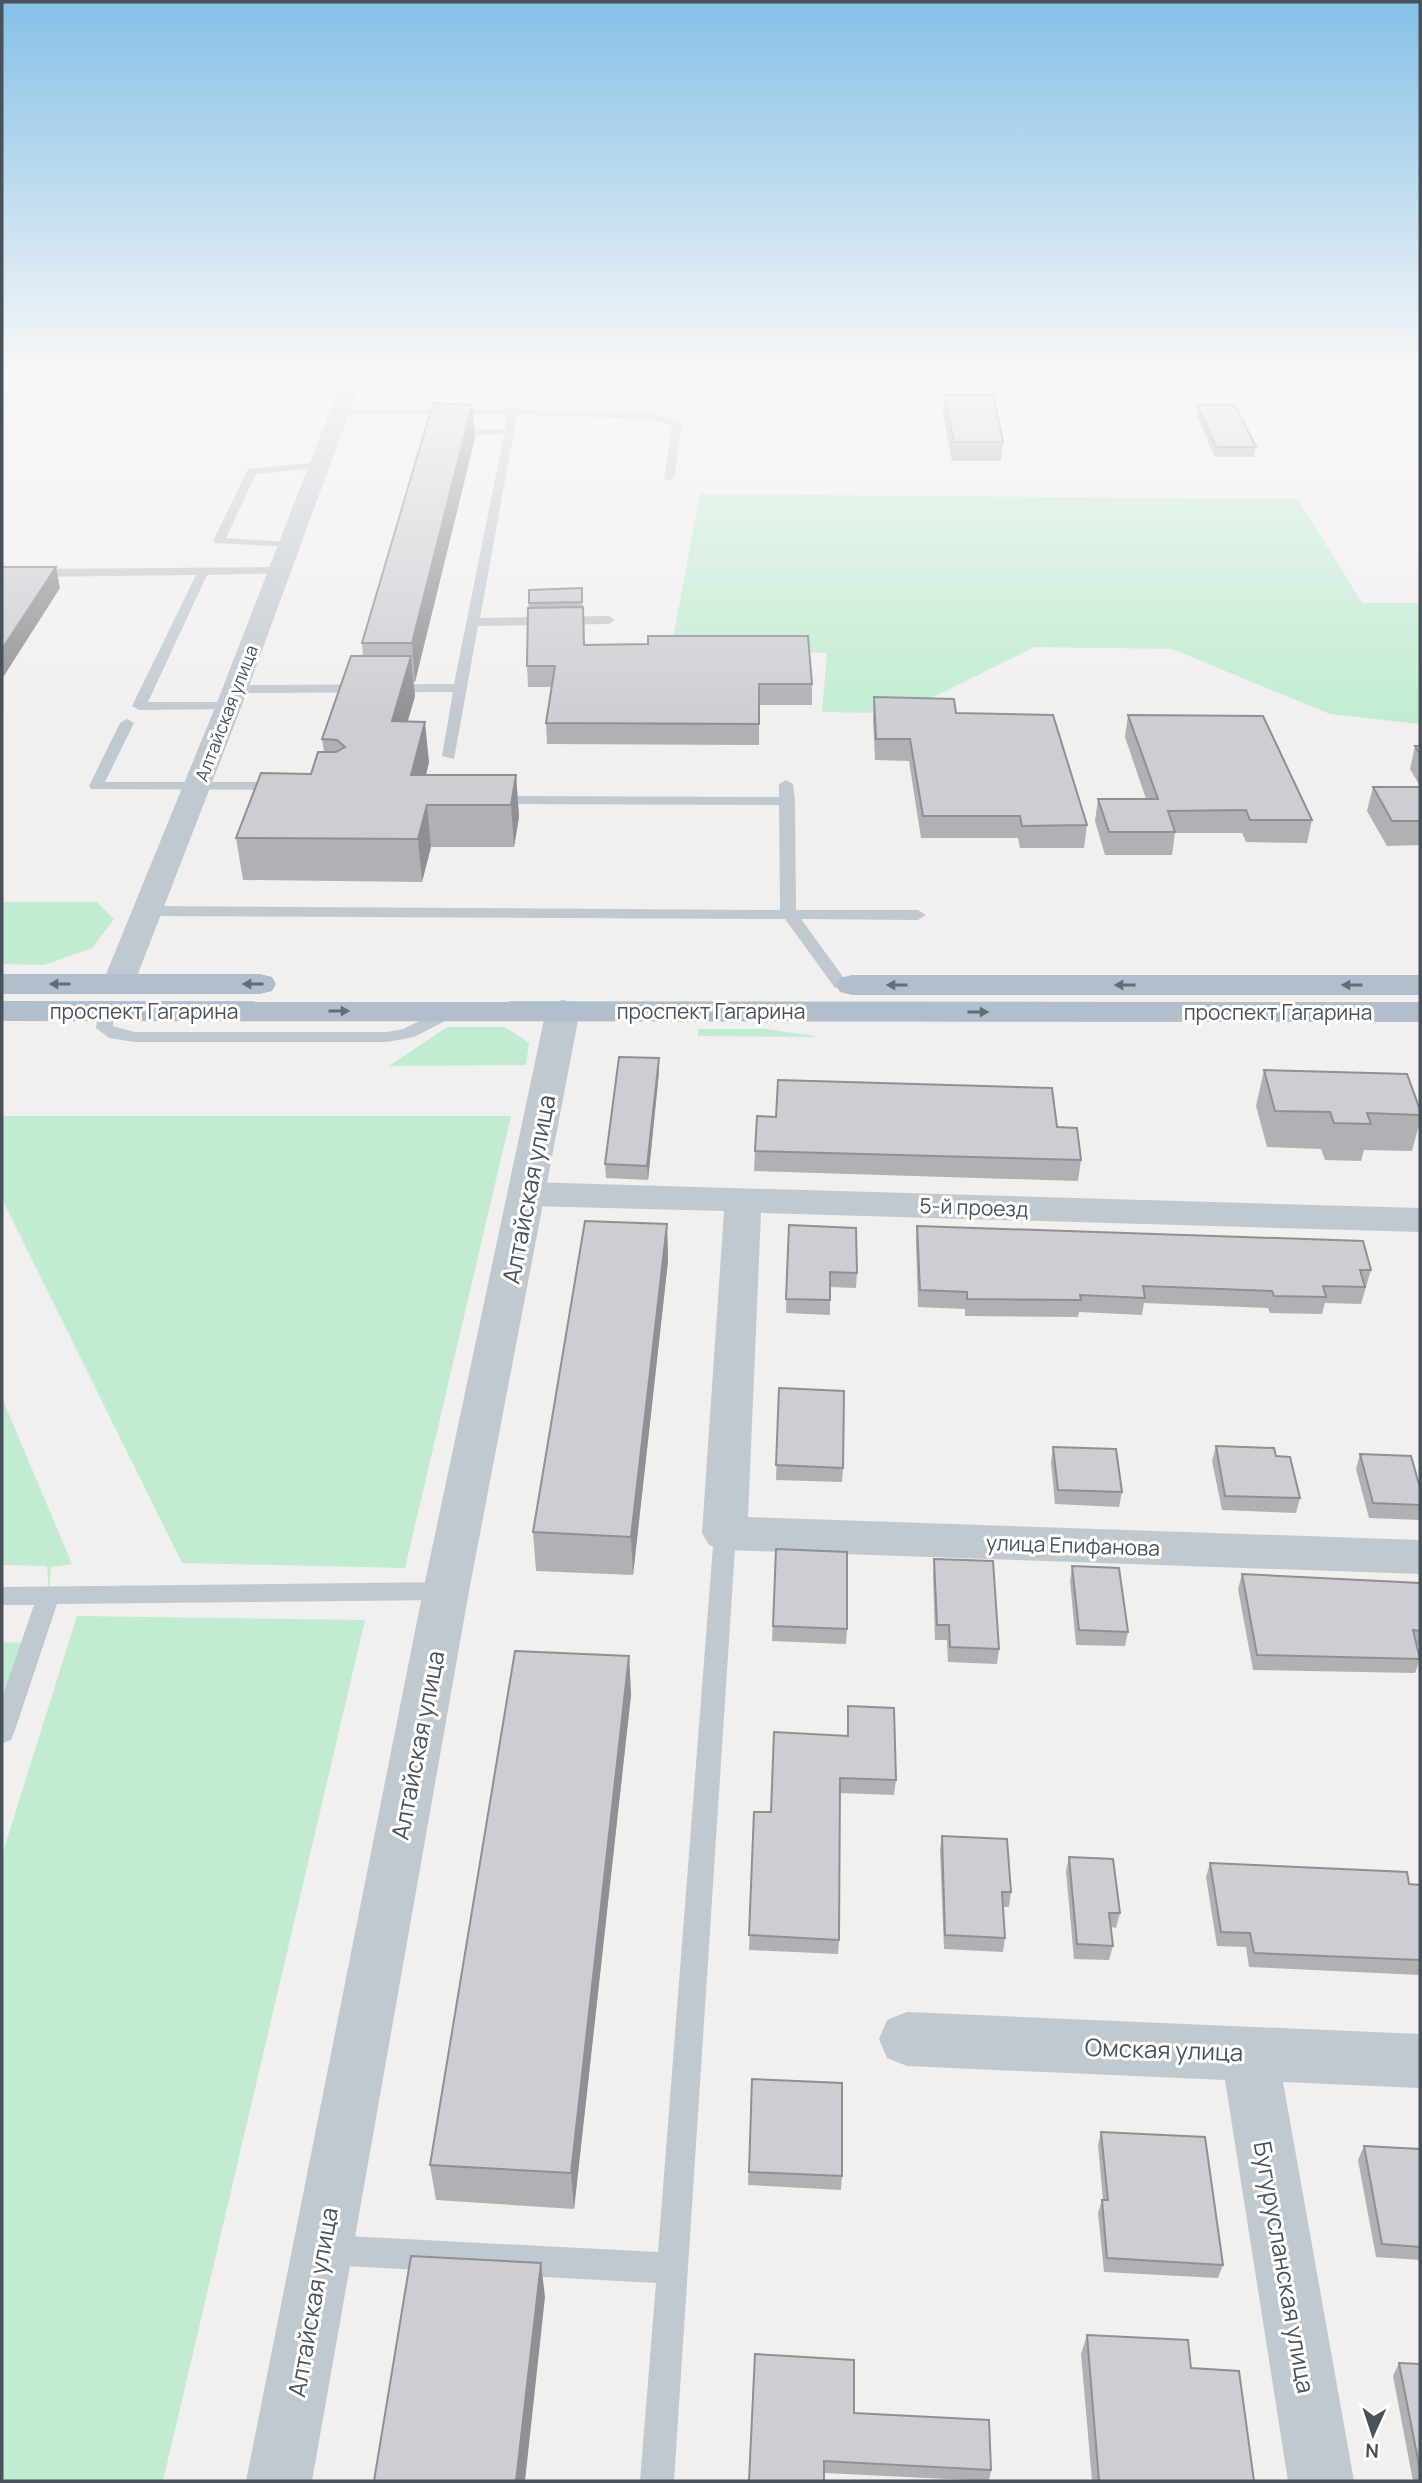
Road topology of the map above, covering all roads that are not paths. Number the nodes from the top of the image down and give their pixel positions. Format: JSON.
{"nodes":[{"id":1,"x":244,"y":488,"type":"edge"},
{"id":2,"x":310,"y":488,"type":"edge"},
{"id":3,"x":498,"y":488,"type":"edge"},
{"id":4,"x":290,"y":545,"type":"junction"},
{"id":5,"x":281,"y":571,"type":"junction"},
{"id":6,"x":203,"y":572,"type":"junction"},
{"id":7,"x":24,"y":573,"type":"edge"},
{"id":8,"x":610,"y":620,"type":"dead end"},
{"id":9,"x":472,"y":622,"type":"junction"},
{"id":10,"x":460,"y":688,"type":"junction"},
{"id":11,"x":232,"y":697,"type":"junction"},
{"id":12,"x":127,"y":723,"type":"dead end"},
{"id":13,"x":449,"y":756,"type":"dead end"},
{"id":14,"x":786,"y":784,"type":"dead end"},
{"id":15,"x":198,"y":785,"type":"junction"},
{"id":16,"x":292,"y":786,"type":"edge"},
{"id":17,"x":474,"y":800,"type":"edge"},
{"id":18,"x":788,"y":801,"type":"junction"},
{"id":19,"x":149,"y":911,"type":"junction"},
{"id":20,"x":788,"y":912,"type":"junction"},
{"id":21,"x":918,"y":915,"type":"dead end"},
{"id":22,"x":2,"y":984,"type":"edge"},
{"id":23,"x":841,"y":985,"type":"junction"},
{"id":24,"x":1420,"y":985,"type":"edge"},
{"id":25,"x":112,"y":998,"type":"junction"},
{"id":26,"x":565,"y":998,"type":"junction"},
{"id":27,"x":2,"y":1012,"type":"edge"},
{"id":28,"x":1420,"y":1012,"type":"edge"},
{"id":29,"x":528,"y":1195,"type":"junction"},
{"id":30,"x":743,"y":1201,"type":"junction"},
{"id":31,"x":1420,"y":1220,"type":"edge"},
{"id":32,"x":725,"y":1533,"type":"junction"},
{"id":33,"x":1420,"y":1557,"type":"edge"},
{"id":34,"x":446,"y":1591,"type":"junction"},
{"id":35,"x":49,"y":1595,"type":"junction"},
{"id":36,"x":2,"y":1596,"type":"edge"},
{"id":37,"x":2,"y":1733,"type":"edge"},
{"id":38,"x":907,"y":2039,"type":"dead end"},
{"id":39,"x":1249,"y":2052,"type":"junction"},
{"id":40,"x":1420,"y":2062,"type":"edge"},
{"id":41,"x":322,"y":2249,"type":"junction"},
{"id":42,"x":673,"y":2268,"type":"junction"},
{"id":43,"x":279,"y":2481,"type":"edge"},
{"id":44,"x":657,"y":2481,"type":"edge"},
{"id":45,"x":1321,"y":2481,"type":"edge"}],
"edges":[{"from":1,"to":4,"type":"lane"},
{"from":2,"to":4,"type":"street","name":"Алтайская улица"},
{"from":3,"to":9,"type":"lane"},
{"from":4,"to":5,"type":"street","name":"Алтайская улица"},
{"from":5,"to":6,"type":"lane"},
{"from":5,"to":11,"type":"street","name":"Алтайская улица"},
{"from":6,"to":7,"type":"lane"},
{"from":6,"to":11,"type":"lane"},
{"from":8,"to":9,"type":"lane"},
{"from":9,"to":10,"type":"lane"},
{"from":10,"to":11,"type":"lane"},
{"from":10,"to":13,"type":"lane"},
{"from":11,"to":15,"type":"street","name":"Алтайская улица"},
{"from":12,"to":15,"type":"lane"},
{"from":14,"to":18,"type":"lane"},
{"from":15,"to":16,"type":"lane"},
{"from":15,"to":19,"type":"street","name":"Алтайская улица"},
{"from":17,"to":18,"type":"lane"},
{"from":18,"to":20,"type":"lane"},
{"from":19,"to":20,"type":"lane"},
{"from":19,"to":25,"type":"street","name":"Алтайская улица"},
{"from":20,"to":21,"type":"lane"},
{"from":20,"to":23,"type":"lane"},
{"from":25,"to":22,"type":"main road","name":"проспект Гагарина","one_way":true},
{"from":24,"to":23,"type":"main road","name":"проспект Гагарина","one_way":true},
{"from":23,"to":26,"type":"main road","name":"проспект Гагарина"},
{"from":26,"to":25,"type":"main road","name":"проспект Гагарина","one_way":true},
{"from":25,"to":26,"type":"main road","name":"проспект Гагарина"},
{"from":25,"to":27,"type":"main road","name":"проспект Гагарина"},
{"from":26,"to":28,"type":"main road","name":"проспект Гагарина","one_way":true},
{"from":26,"to":29,"type":"street","name":"Алтайская улица"},
{"from":29,"to":30,"type":"street","name":"5-й проезд"},
{"from":29,"to":34,"type":"street","name":"Алтайская улица"},
{"from":30,"to":31,"type":"street","name":"5-й проезд"},
{"from":30,"to":32,"type":"street"},
{"from":32,"to":33,"type":"street","name":"улица Епифанова"},
{"from":32,"to":42,"type":"lane"},
{"from":34,"to":35,"type":"lane"},
{"from":34,"to":41,"type":"street","name":"Алтайская улица"},
{"from":35,"to":36,"type":"lane"},
{"from":35,"to":37,"type":"lane"},
{"from":38,"to":39,"type":"street","name":"Омская улица"},
{"from":39,"to":40,"type":"street","name":"Омская улица"},
{"from":39,"to":45,"type":"street","name":"Бугурусланская улица"},
{"from":41,"to":42,"type":"lane"},
{"from":41,"to":43,"type":"street","name":"Алтайская улица"},
{"from":42,"to":44,"type":"lane"}]}
